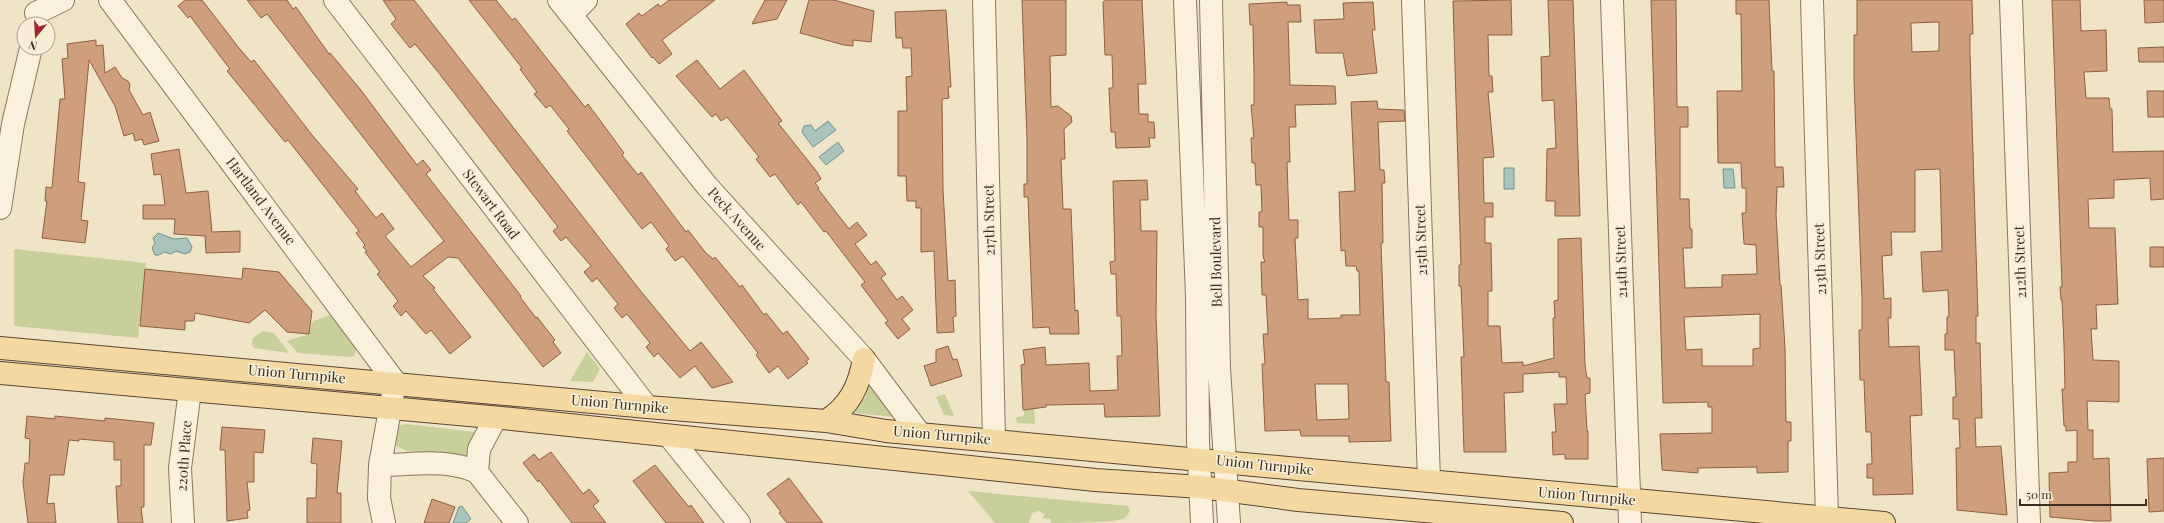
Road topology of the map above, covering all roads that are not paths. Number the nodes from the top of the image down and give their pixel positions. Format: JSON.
{"nodes":[{"id":1,"x":63,"y":0,"type":"edge"},
{"id":2,"x":109,"y":0,"type":"edge"},
{"id":3,"x":335,"y":0,"type":"edge"},
{"id":4,"x":984,"y":0,"type":"edge"},
{"id":5,"x":1185,"y":0,"type":"edge"},
{"id":6,"x":1211,"y":0,"type":"edge"},
{"id":7,"x":1413,"y":0,"type":"edge"},
{"id":8,"x":1612,"y":0,"type":"edge"},
{"id":9,"x":1812,"y":0,"type":"edge"},
{"id":10,"x":2011,"y":0,"type":"edge"},
{"id":11,"x":572,"y":5,"type":"edge"},
{"id":12,"x":36,"y":12,"type":"edge"},
{"id":13,"x":29,"y":56,"type":"edge"},
{"id":14,"x":0,"y":208,"type":"edge"},
{"id":15,"x":0,"y":348,"type":"edge"},
{"id":16,"x":864,"y":359,"type":"junction"},
{"id":17,"x":0,"y":373,"type":"edge"},
{"id":18,"x":395,"y":382,"type":"junction"},
{"id":19,"x":190,"y":390,"type":"junction"},
{"id":20,"x":647,"y":407,"type":"junction"},
{"id":21,"x":392,"y":408,"type":"junction"},
{"id":22,"x":495,"y":418,"type":"junction"},
{"id":23,"x":826,"y":421,"type":"junction"},
{"id":24,"x":920,"y":434,"type":"junction"},
{"id":25,"x":669,"y":436,"type":"junction"},
{"id":26,"x":994,"y":440,"type":"junction"},
{"id":27,"x":1198,"y":458,"type":"junction"},
{"id":28,"x":1226,"y":462,"type":"junction"},
{"id":29,"x":380,"y":465,"type":"junction"},
{"id":30,"x":477,"y":472,"type":"junction"},
{"id":31,"x":1429,"y":480,"type":"junction"},
{"id":32,"x":1201,"y":487,"type":"junction"},
{"id":33,"x":1228,"y":490,"type":"junction"},
{"id":34,"x":1629,"y":500,"type":"junction"},
{"id":35,"x":1430,"y":517,"type":"edge"},
{"id":36,"x":1827,"y":517,"type":"junction"},
{"id":37,"x":183,"y":523,"type":"edge"},
{"id":38,"x":384,"y":523,"type":"edge"},
{"id":39,"x":517,"y":523,"type":"edge"},
{"id":40,"x":739,"y":523,"type":"edge"},
{"id":41,"x":1202,"y":523,"type":"edge"},
{"id":42,"x":1229,"y":523,"type":"edge"},
{"id":43,"x":1562,"y":523,"type":"edge"},
{"id":44,"x":1630,"y":523,"type":"edge"},
{"id":45,"x":1884,"y":523,"type":"edge"},
{"id":46,"x":2029,"y":523,"type":"edge"}],
"edges":[{"from":1,"to":12,"type":"street"},
{"from":2,"to":18,"type":"street","name":"Hartland Avenue"},
{"from":3,"to":20,"type":"street","name":"Stewart Road"},
{"from":4,"to":26,"type":"street","name":"217th Street"},
{"from":5,"to":27,"type":"street","name":"Bell Boulevard"},
{"from":6,"to":28,"type":"street","name":"Bell Boulevard"},
{"from":7,"to":31,"type":"street","name":"215th Street"},
{"from":8,"to":34,"type":"street","name":"214th Street"},
{"from":9,"to":36,"type":"street","name":"213th Street"},
{"from":10,"to":46,"type":"street","name":"212th Street"},
{"from":11,"to":16,"type":"street","name":"Peck Avenue"},
{"from":13,"to":14,"type":"street"},
{"from":15,"to":18,"type":"main road","name":"Union Turnpike"},
{"from":16,"to":23,"type":"main road"},
{"from":16,"to":24,"type":"street","name":"Peck Avenue"},
{"from":17,"to":19,"type":"main road","name":"Union Turnpike"},
{"from":18,"to":20,"type":"main road","name":"Union Turnpike"},
{"from":18,"to":21,"type":"street"},
{"from":19,"to":21,"type":"main road","name":"Union Turnpike"},
{"from":19,"to":37,"type":"street","name":"220th Place"},
{"from":20,"to":23,"type":"main road","name":"Union Turnpike"},
{"from":21,"to":22,"type":"main road","name":"Union Turnpike"},
{"from":21,"to":29,"type":"street"},
{"from":22,"to":25,"type":"main road","name":"Union Turnpike"},
{"from":22,"to":30,"type":"street"},
{"from":23,"to":24,"type":"main road","name":"Union Turnpike"},
{"from":24,"to":26,"type":"main road","name":"Union Turnpike"},
{"from":25,"to":32,"type":"main road","name":"Union Turnpike"},
{"from":25,"to":40,"type":"street"},
{"from":26,"to":27,"type":"main road","name":"Union Turnpike"},
{"from":27,"to":28,"type":"main road","name":"Union Turnpike"},
{"from":27,"to":32,"type":"street","name":"Bell Boulevard"},
{"from":28,"to":31,"type":"main road","name":"Union Turnpike"},
{"from":28,"to":33,"type":"street","name":"Bell Boulevard"},
{"from":29,"to":30,"type":"street"},
{"from":29,"to":38,"type":"street"},
{"from":30,"to":39,"type":"street"},
{"from":31,"to":34,"type":"main road","name":"Union Turnpike"},
{"from":32,"to":33,"type":"main road","name":"Union Turnpike"},
{"from":32,"to":41,"type":"street","name":"Bell Boulevard"},
{"from":33,"to":35,"type":"main road","name":"Union Turnpike"},
{"from":33,"to":42,"type":"street","name":"Bell Boulevard"},
{"from":34,"to":36,"type":"main road","name":"Union Turnpike"},
{"from":34,"to":44,"type":"street","name":"214th Street"},
{"from":35,"to":43,"type":"main road","name":"Union Turnpike"},
{"from":36,"to":45,"type":"main road","name":"Union Turnpike"}]}
